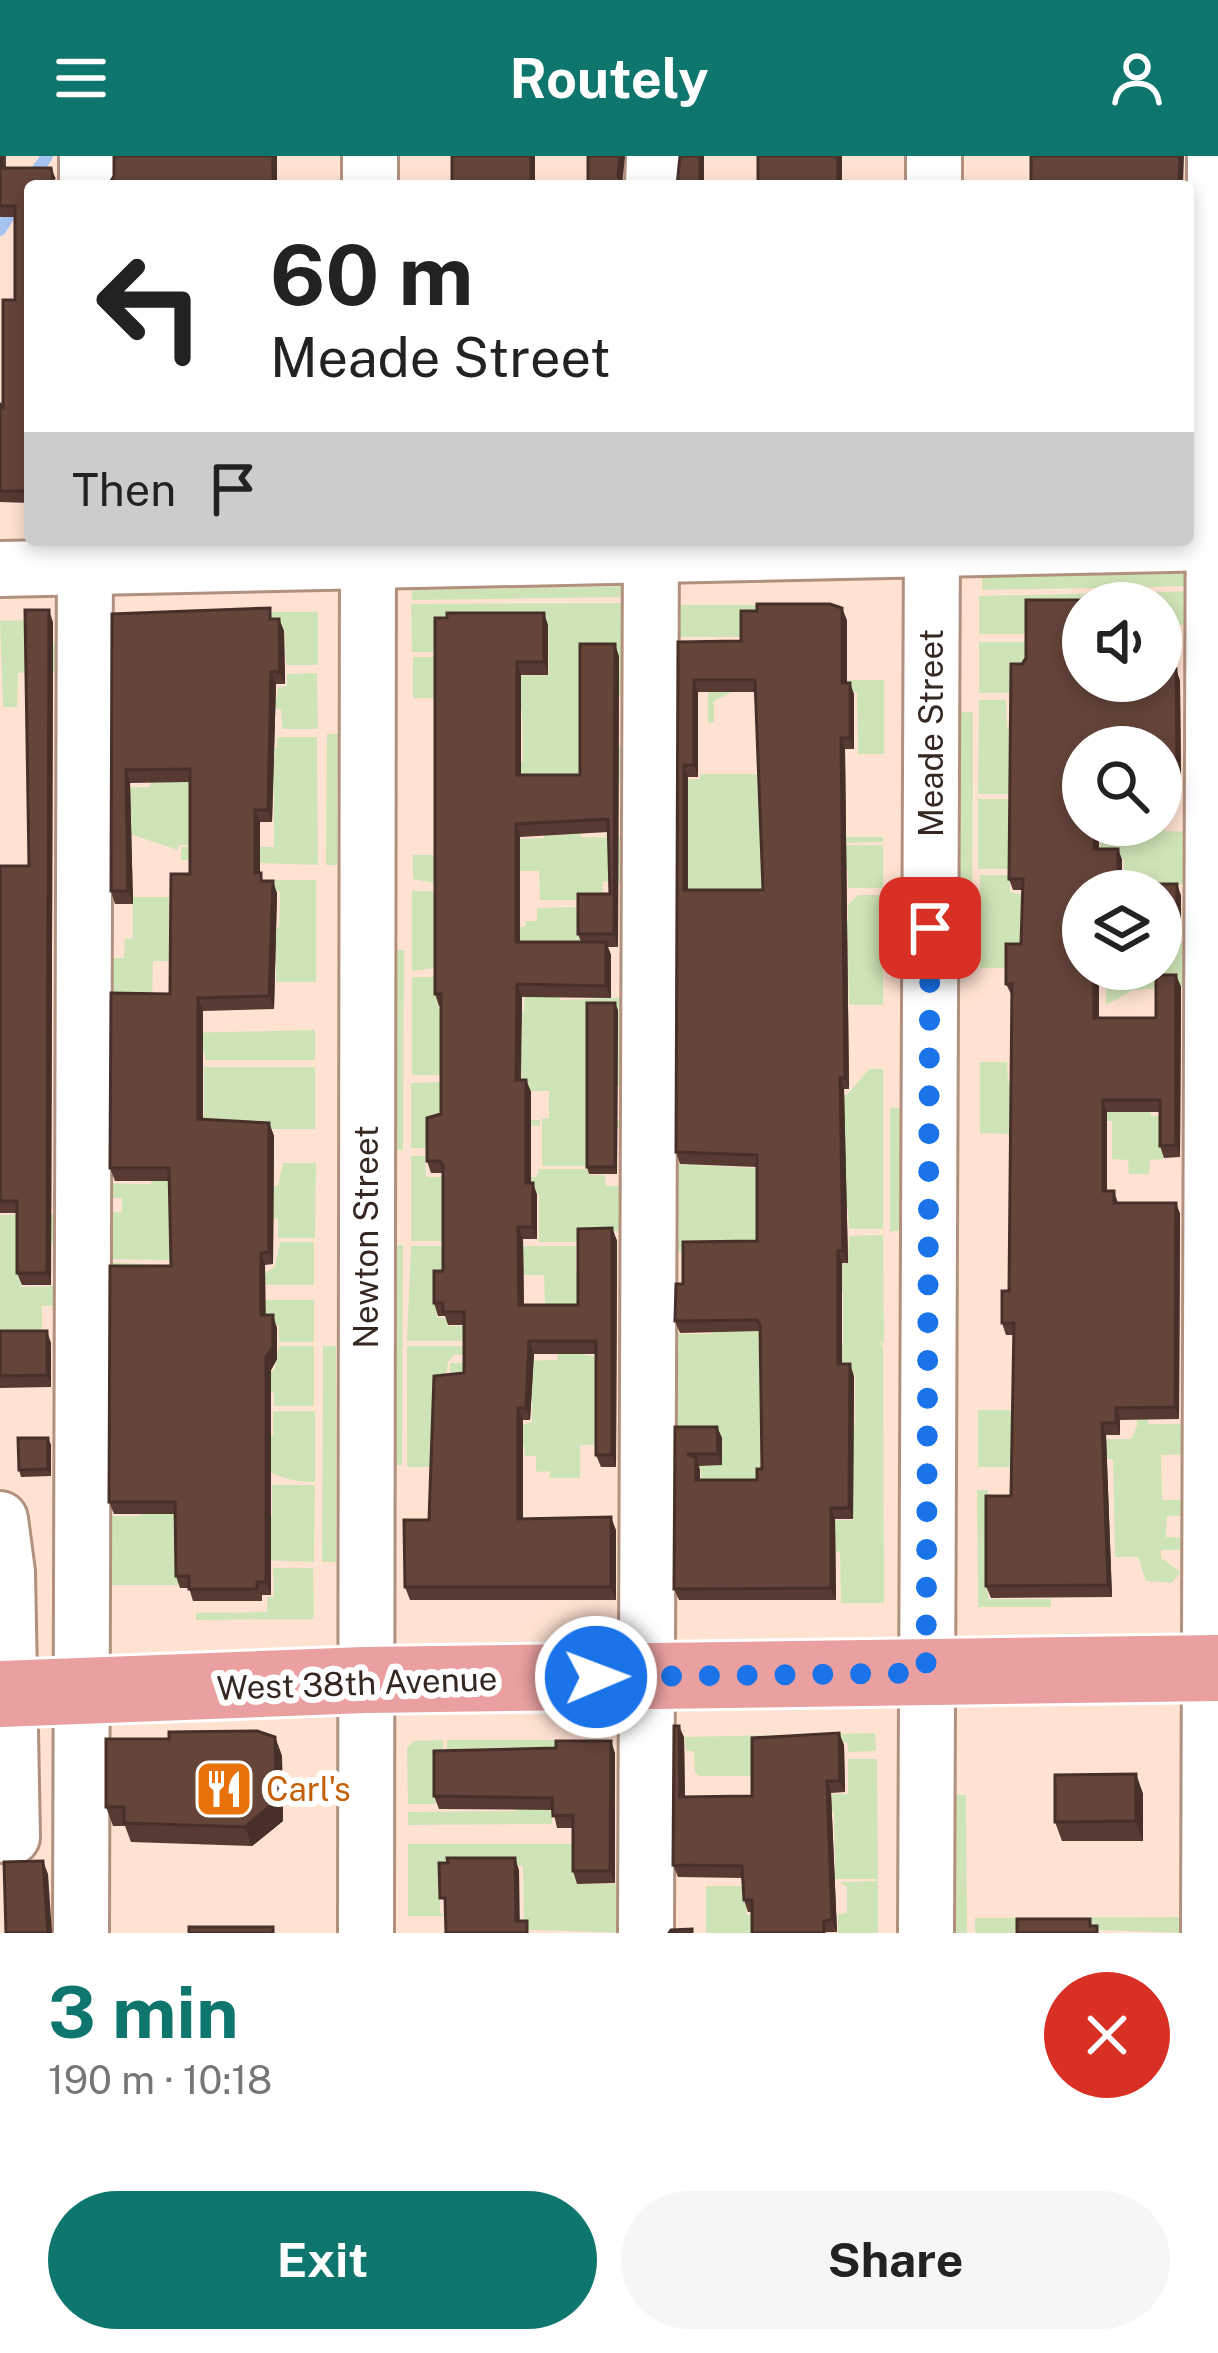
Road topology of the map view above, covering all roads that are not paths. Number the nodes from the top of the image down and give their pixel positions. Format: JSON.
{"nodes":[{"id":1,"x":1215,"y":156,"type":"edge"},
{"id":2,"x":1215,"y":543,"type":"edge"},
{"id":3,"x":792,"y":546,"type":"edge"},
{"id":4,"x":932,"y":546,"type":"edge"},
{"id":5,"x":651,"y":548,"type":"edge"},
{"id":6,"x":368,"y":550,"type":"edge"},
{"id":7,"x":85,"y":554,"type":"edge"},
{"id":8,"x":0,"y":569,"type":"edge"},
{"id":9,"x":0,"y":1519,"type":"edge"},
{"id":10,"x":1213,"y":1668,"type":"edge"},
{"id":11,"x":926,"y":1673,"type":"junction"},
{"id":12,"x":644,"y":1677,"type":"junction"},
{"id":13,"x":364,"y":1680,"type":"junction"},
{"id":14,"x":80,"y":1691,"type":"junction"},
{"id":15,"x":5,"y":1694,"type":"edge"},
{"id":16,"x":12,"y":1837,"type":"dead end"},
{"id":17,"x":81,"y":1933,"type":"edge"},
{"id":18,"x":366,"y":1933,"type":"edge"},
{"id":19,"x":646,"y":1933,"type":"edge"},
{"id":20,"x":926,"y":1933,"type":"edge"},
{"id":21,"x":1209,"y":1933,"type":"edge"}],
"edges":[{"from":1,"to":2,"type":"street"},
{"from":2,"to":10,"type":"street"},
{"from":3,"to":5,"type":"street"},
{"from":4,"to":11,"type":"street","name":"Meade Street"},
{"from":5,"to":6,"type":"street"},
{"from":5,"to":12,"type":"street"},
{"from":6,"to":7,"type":"street"},
{"from":6,"to":13,"type":"street","name":"Newton Street"},
{"from":7,"to":8,"type":"street"},
{"from":7,"to":14,"type":"street"},
{"from":9,"to":15,"type":"street"},
{"from":10,"to":11,"type":"main road","name":"West 38th Avenue"},
{"from":10,"to":21,"type":"street"},
{"from":11,"to":12,"type":"main road","name":"West 38th Avenue"},
{"from":11,"to":20,"type":"street","name":"Meade Street"},
{"from":12,"to":13,"type":"main road","name":"West 38th Avenue"},
{"from":12,"to":19,"type":"street"},
{"from":13,"to":14,"type":"main road","name":"West 38th Avenue"},
{"from":13,"to":18,"type":"street","name":"Newton Street"},
{"from":14,"to":15,"type":"main road","name":"West 38th Avenue"},
{"from":14,"to":17,"type":"street"},
{"from":15,"to":16,"type":"street"}]}
